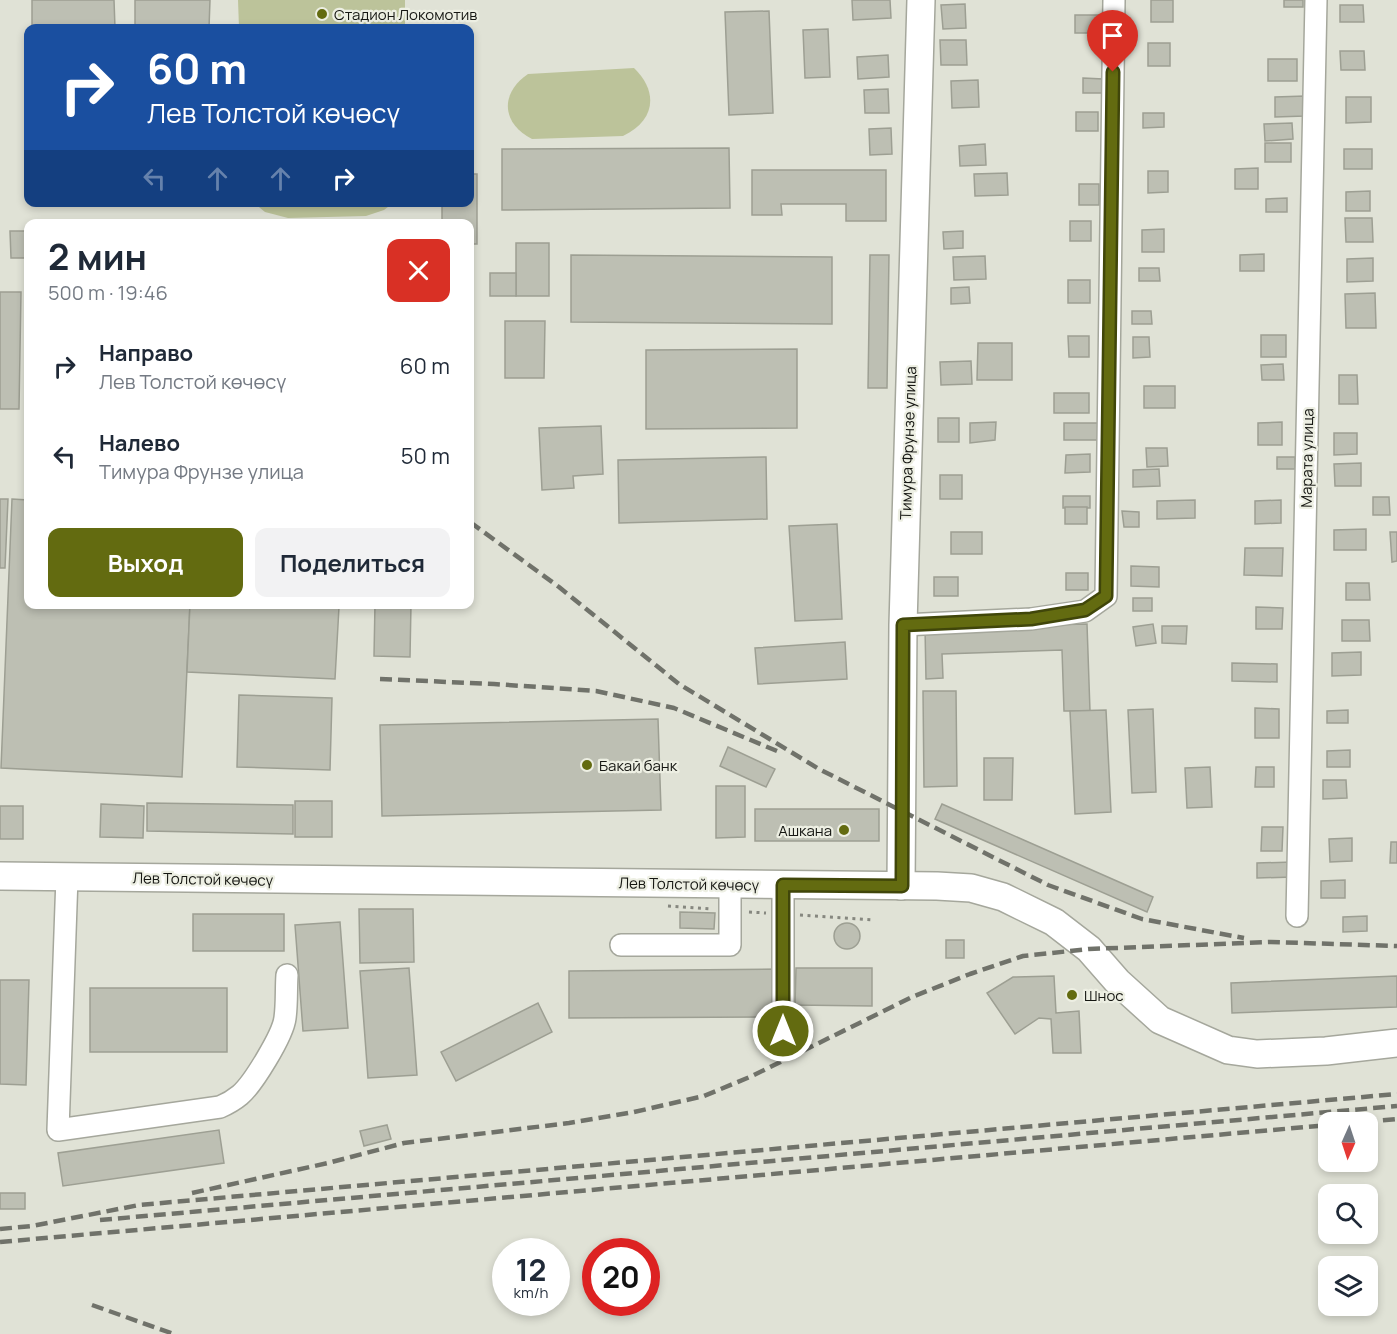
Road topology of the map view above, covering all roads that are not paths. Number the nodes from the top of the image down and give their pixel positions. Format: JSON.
{"nodes":[{"id":1,"x":921,"y":0,"type":"edge"},
{"id":2,"x":1114,"y":0,"type":"edge"},
{"id":3,"x":1316,"y":0,"type":"edge"},
{"id":4,"x":903,"y":625,"type":"junction"},
{"id":5,"x":0,"y":876,"type":"edge"},
{"id":6,"x":67,"y":877,"type":"junction"},
{"id":7,"x":730,"y":884,"type":"junction"},
{"id":8,"x":783,"y":885,"type":"junction"},
{"id":9,"x":902,"y":886,"type":"junction"},
{"id":10,"x":1297,"y":916,"type":"dead end"},
{"id":11,"x":621,"y":945,"type":"dead end"},
{"id":12,"x":286,"y":975,"type":"dead end"},
{"id":13,"x":783,"y":1031,"type":"dead end"},
{"id":14,"x":1397,"y":1044,"type":"edge"}],
"edges":[{"from":1,"to":4,"type":"main road","name":"Тимура Фрунзе улица"},
{"from":2,"to":4,"type":"street"},
{"from":3,"to":10,"type":"street","name":"Марата улица"},
{"from":4,"to":9,"type":"main road","name":"Тимура Фрунзе улица"},
{"from":5,"to":6,"type":"main road","name":"Лев Толстой көчөсү"},
{"from":6,"to":7,"type":"main road","name":"Лев Толстой көчөсү"},
{"from":6,"to":12,"type":"street"},
{"from":7,"to":8,"type":"main road","name":"Лев Толстой көчөсү"},
{"from":7,"to":11,"type":"street"},
{"from":8,"to":9,"type":"main road","name":"Лев Толстой көчөсү"},
{"from":8,"to":13,"type":"street"},
{"from":9,"to":14,"type":"main road","name":"Лев Толстой көчөсү"}]}
